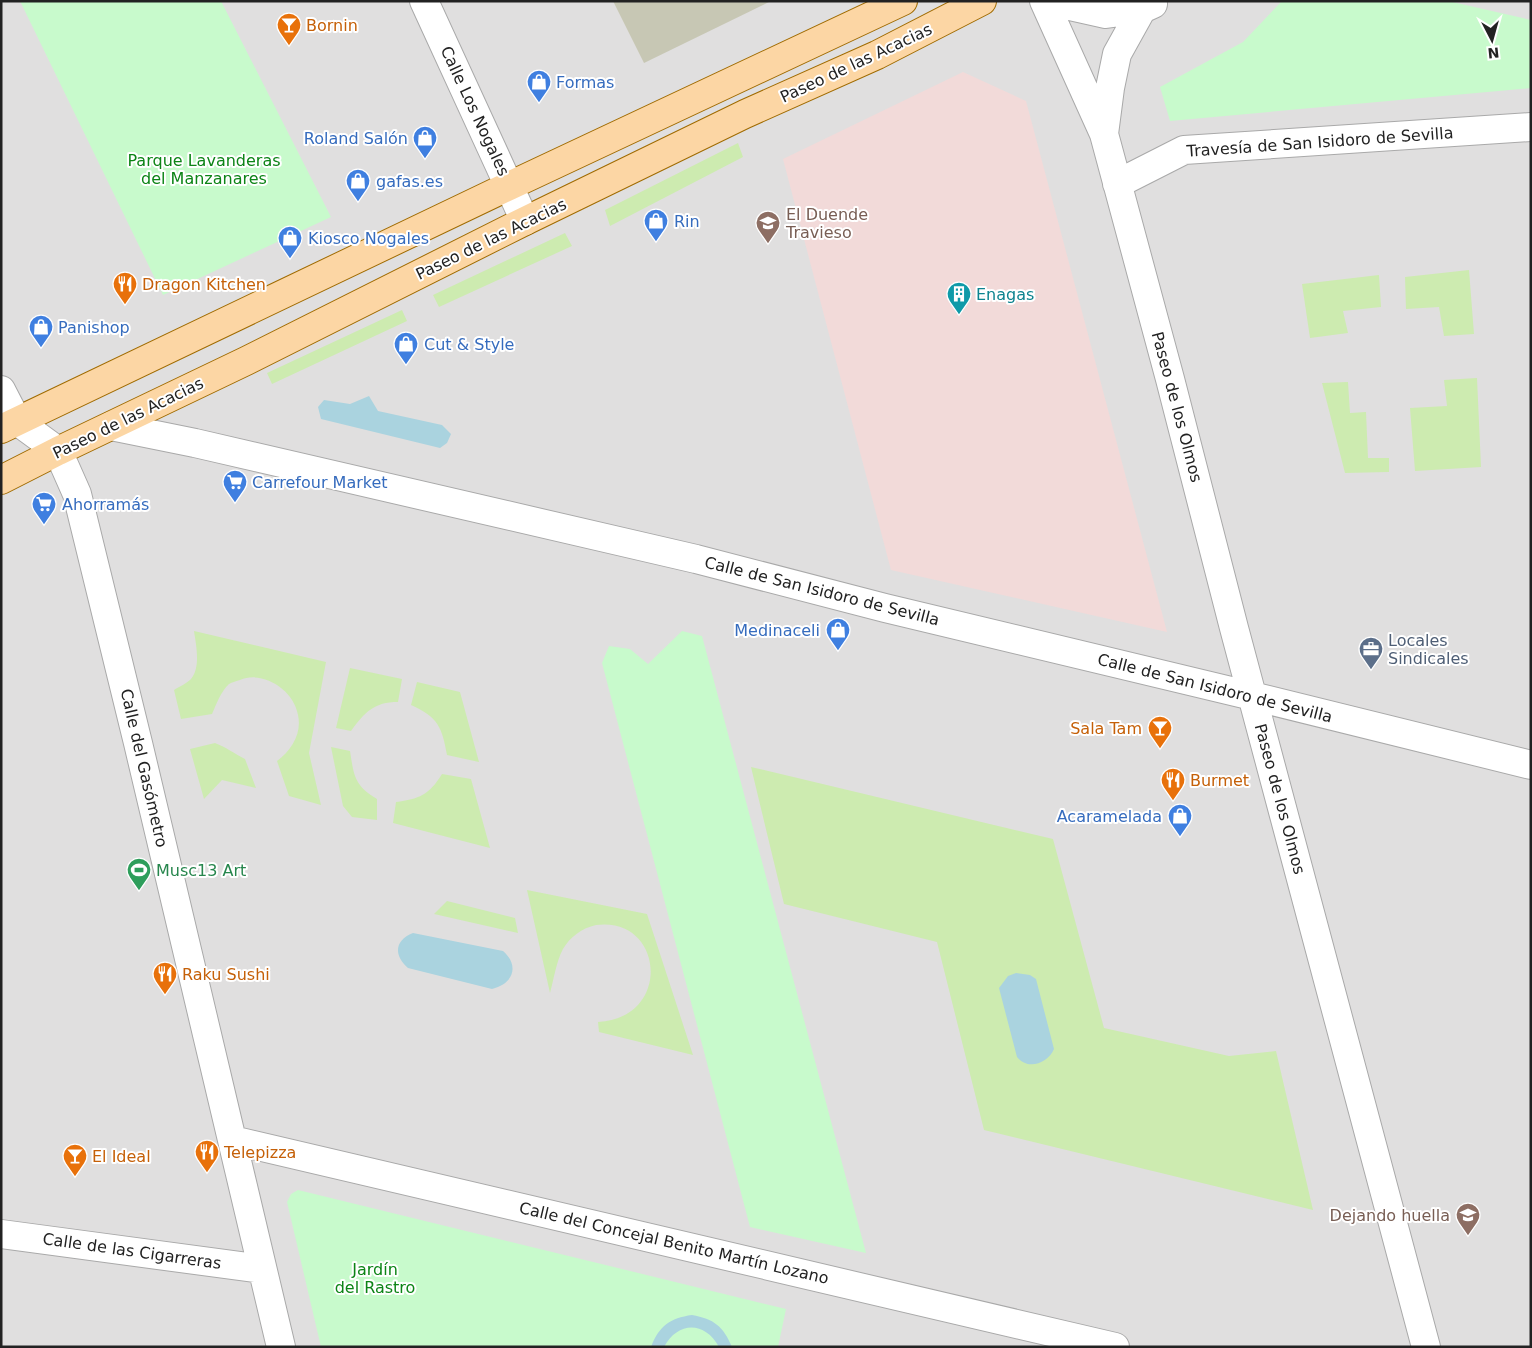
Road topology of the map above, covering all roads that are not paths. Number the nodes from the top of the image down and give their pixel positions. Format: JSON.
{"nodes":[{"id":1,"x":424,"y":1,"type":"edge"},
{"id":2,"x":903,"y":1,"type":"edge"},
{"id":3,"x":982,"y":1,"type":"edge"},
{"id":4,"x":1046,"y":1,"type":"edge"},
{"id":5,"x":1150,"y":5,"type":"edge"},
{"id":6,"x":1531,"y":127,"type":"edge"},
{"id":7,"x":1104,"y":134,"type":"junction"},
{"id":8,"x":1117,"y":184,"type":"junction"},
{"id":9,"x":510,"y":186,"type":"junction"},
{"id":10,"x":525,"y":221,"type":"junction"},
{"id":11,"x":1,"y":390,"type":"edge"},
{"id":12,"x":9,"y":425,"type":"edge"},
{"id":13,"x":111,"y":426,"type":"junction"},
{"id":14,"x":58,"y":451,"type":"junction"},
{"id":15,"x":1,"y":480,"type":"edge"},
{"id":16,"x":1252,"y":696,"type":"junction"},
{"id":17,"x":1531,"y":765,"type":"edge"},
{"id":18,"x":232,"y":1140,"type":"junction"},
{"id":19,"x":1,"y":1234,"type":"edge"},
{"id":20,"x":262,"y":1269,"type":"junction"},
{"id":21,"x":281,"y":1347,"type":"edge"},
{"id":22,"x":1115,"y":1347,"type":"edge"},
{"id":23,"x":1426,"y":1347,"type":"edge"}],
"edges":[{"from":1,"to":9,"type":"street","name":"Calle Los Nogales"},
{"from":2,"to":9,"type":"main road"},
{"from":3,"to":10,"type":"main road","name":"Paseo de las Acacias"},
{"from":4,"to":5,"type":"street"},
{"from":4,"to":7,"type":"street","name":"Paseo de los Olmos"},
{"from":5,"to":7,"type":"street","name":"Paseo de los Olmos"},
{"from":6,"to":8,"type":"street","name":"Travesía de San Isidoro de Sevilla"},
{"from":7,"to":8,"type":"street","name":"Paseo de los Olmos"},
{"from":8,"to":16,"type":"street","name":"Paseo de los Olmos"},
{"from":9,"to":10,"type":"street","name":"Calle Los Nogales"},
{"from":9,"to":12,"type":"main road"},
{"from":10,"to":13,"type":"main road","name":"Paseo de las Acacias"},
{"from":11,"to":12,"type":"street","name":"Calle del Gasómetro"},
{"from":12,"to":14,"type":"street","name":"Calle del Gasómetro"},
{"from":13,"to":14,"type":"main road","name":"Paseo de las Acacias"},
{"from":13,"to":16,"type":"street","name":"Calle de San Isidoro de Sevilla"},
{"from":14,"to":15,"type":"main road","name":"Paseo de las Acacias"},
{"from":14,"to":18,"type":"street","name":"Calle del Gasómetro"},
{"from":16,"to":17,"type":"street","name":"Calle de San Isidoro de Sevilla"},
{"from":16,"to":23,"type":"street","name":"Paseo de los Olmos"},
{"from":18,"to":20,"type":"street","name":"Calle del Gasómetro"},
{"from":18,"to":22,"type":"street","name":"Calle del Concejal Benito Martín Lozano"},
{"from":19,"to":20,"type":"street","name":"Calle de las Cigarreras"},
{"from":20,"to":21,"type":"street","name":"Calle del Gasómetro"}]}
